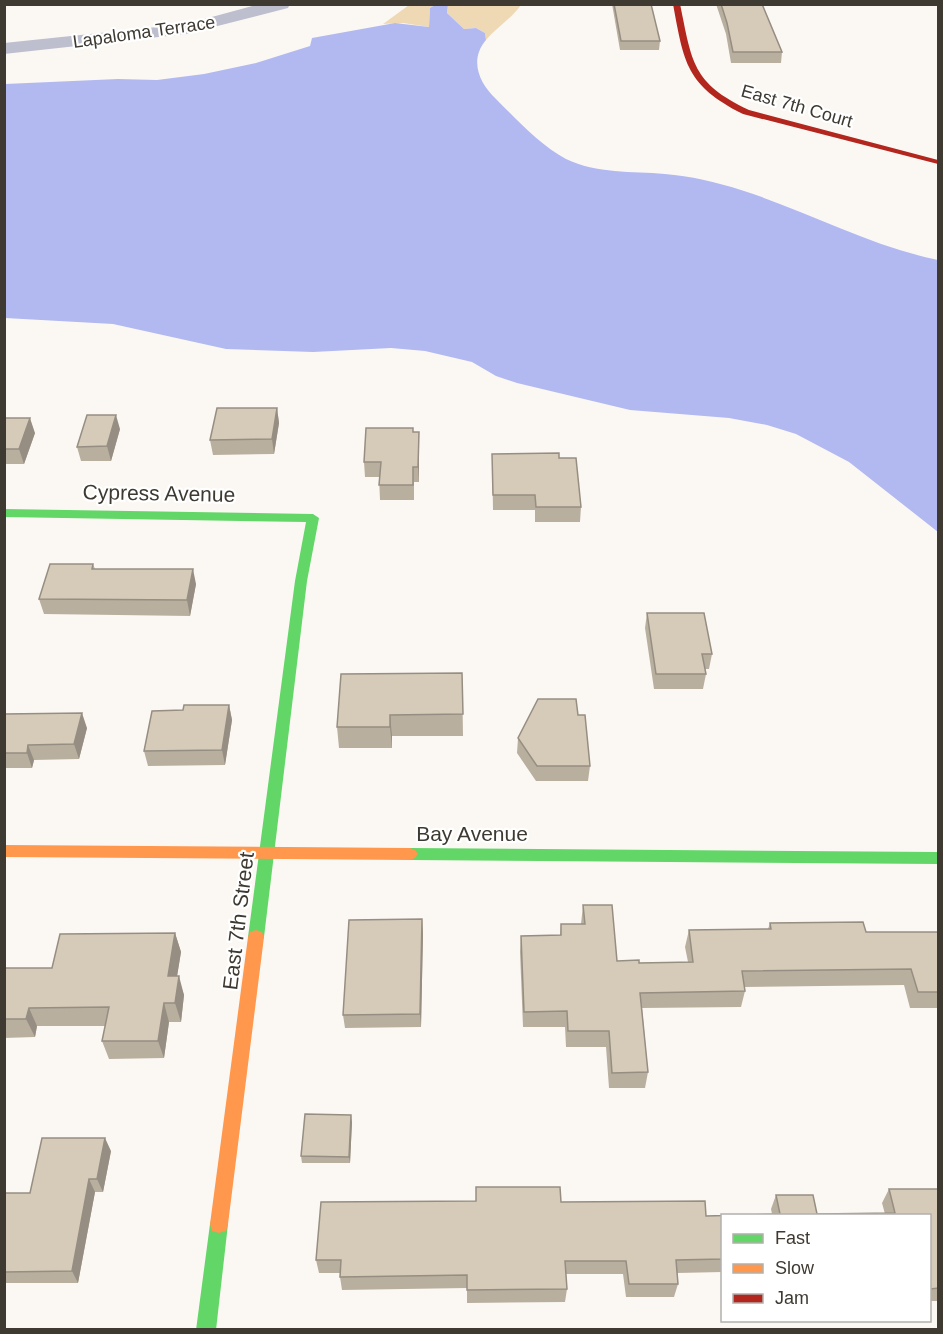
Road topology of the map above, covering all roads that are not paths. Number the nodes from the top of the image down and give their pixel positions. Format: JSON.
{"nodes":[{"id":1,"x":282,"y":4,"type":"edge"},
{"id":2,"x":676,"y":4,"type":"edge"},
{"id":3,"x":4,"y":49,"type":"edge"},
{"id":4,"x":939,"y":162,"type":"edge"},
{"id":5,"x":4,"y":513,"type":"edge"},
{"id":6,"x":313,"y":518,"type":"joint"},
{"id":7,"x":4,"y":851,"type":"edge"},
{"id":8,"x":268,"y":853,"type":"junction"},
{"id":9,"x":939,"y":858,"type":"edge"},
{"id":10,"x":206,"y":1329,"type":"edge"}],
"edges":[{"from":1,"to":3,"type":"street","name":"Lapaloma Terrace"},
{"from":2,"to":4,"type":"street","name":"East 7th Court"},
{"from":5,"to":6,"type":"street","name":"Cypress Avenue"},
{"from":6,"to":8,"type":"street","name":"East 7th Street"},
{"from":7,"to":8,"type":"street","name":"Bay Avenue"},
{"from":8,"to":9,"type":"street","name":"Bay Avenue"},
{"from":8,"to":10,"type":"street","name":"East 7th Street"}]}
